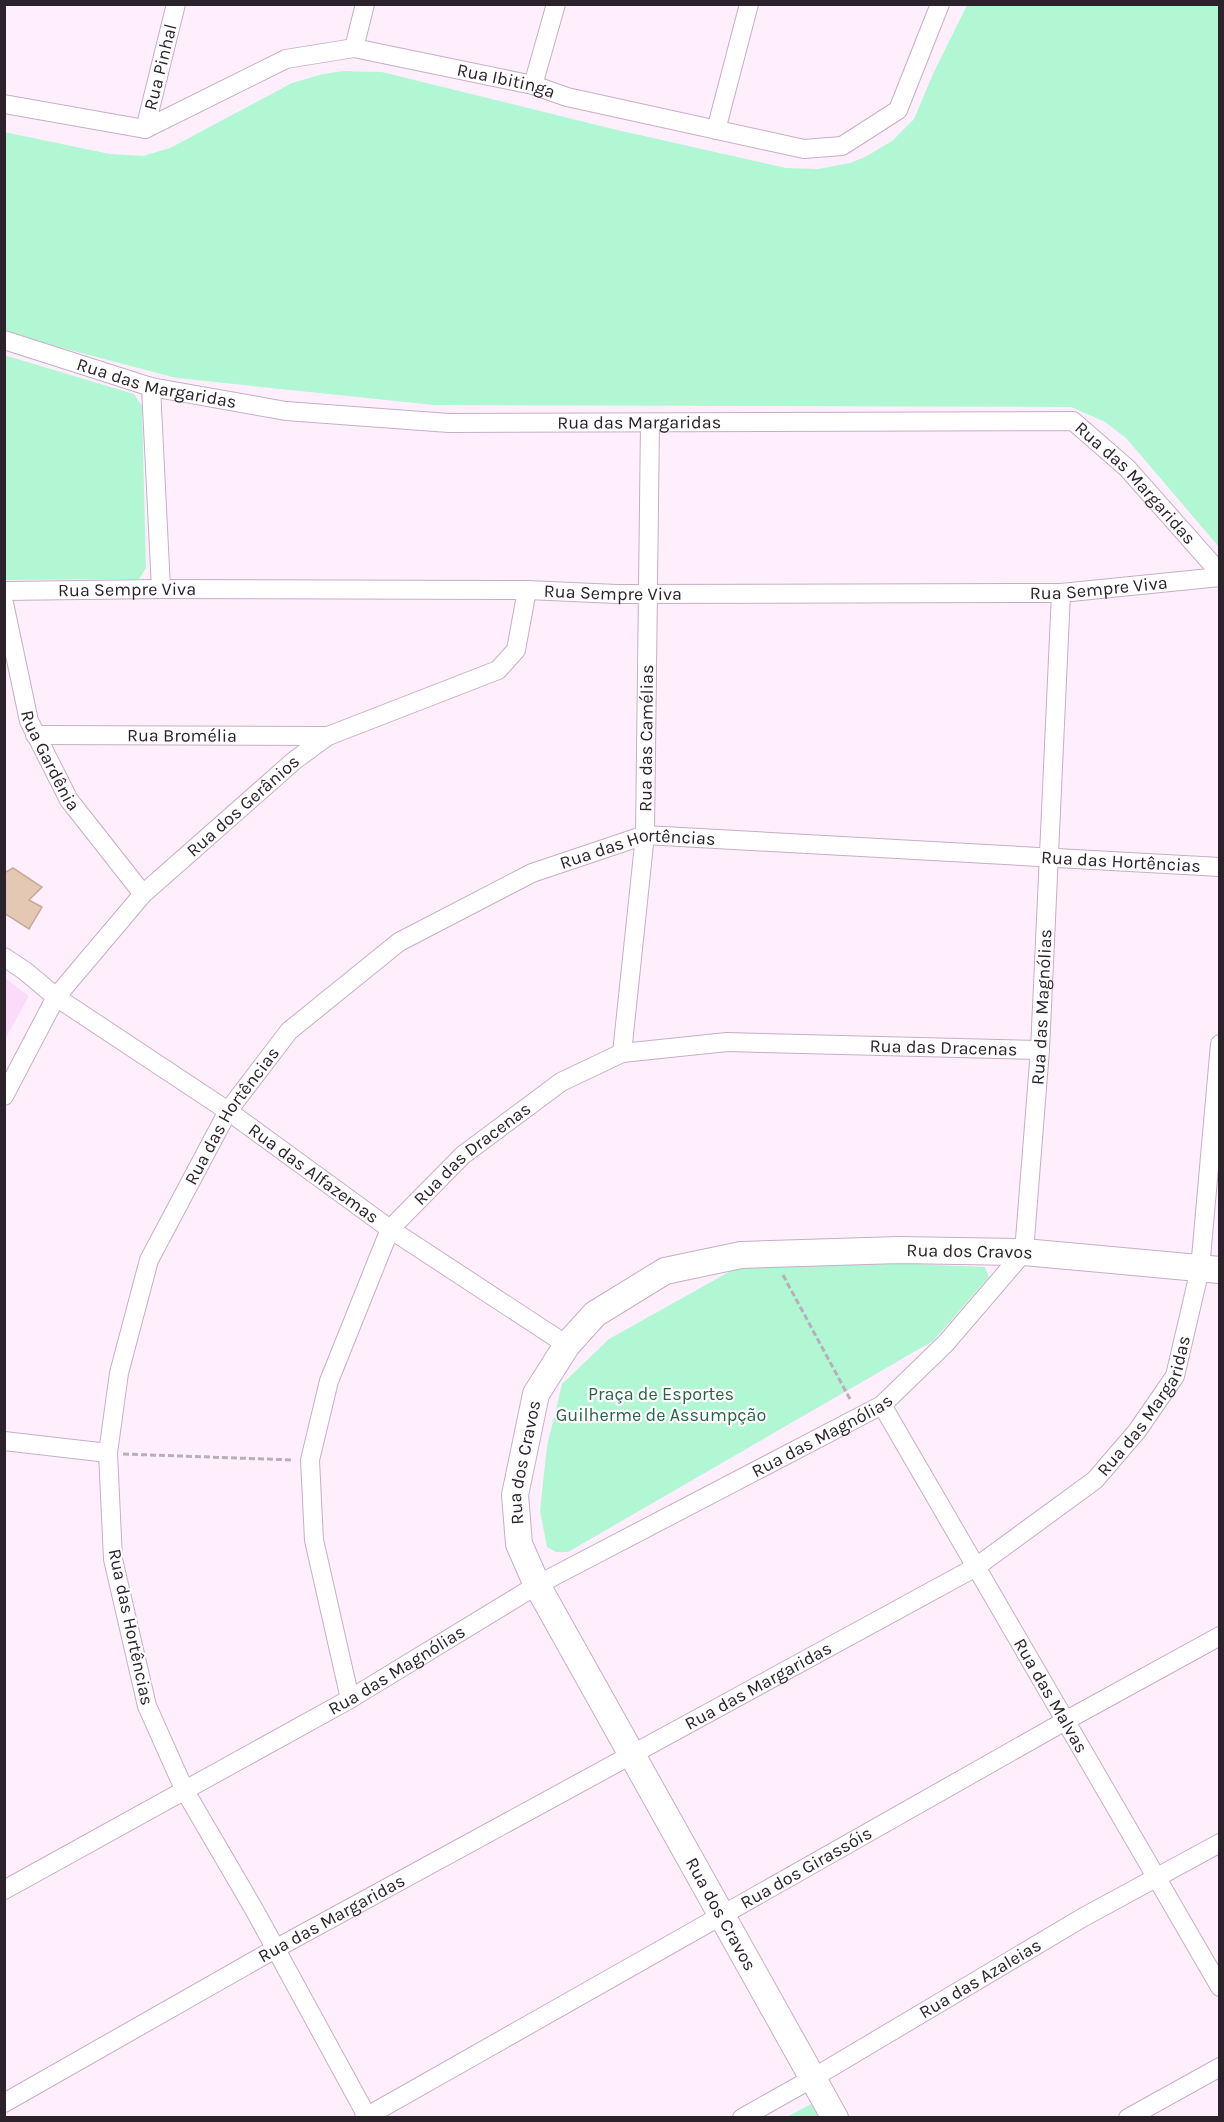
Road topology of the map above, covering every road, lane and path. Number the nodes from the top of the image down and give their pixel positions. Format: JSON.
{"nodes":[{"id":1,"x":176,"y":4,"type":"edge"},
{"id":2,"x":365,"y":4,"type":"edge"},
{"id":3,"x":556,"y":4,"type":"edge"},
{"id":4,"x":749,"y":4,"type":"edge"},
{"id":5,"x":940,"y":4,"type":"edge"},
{"id":6,"x":354,"y":48,"type":"junction"},
{"id":7,"x":533,"y":85,"type":"junction"},
{"id":8,"x":4,"y":104,"type":"edge"},
{"id":9,"x":145,"y":129,"type":"junction"},
{"id":10,"x":716,"y":130,"type":"junction"},
{"id":11,"x":4,"y":340,"type":"edge"},
{"id":12,"x":151,"y":387,"type":"junction"},
{"id":13,"x":650,"y":423,"type":"junction"},
{"id":14,"x":1220,"y":575,"type":"edge"},
{"id":15,"x":161,"y":589,"type":"junction"},
{"id":16,"x":526,"y":590,"type":"junction"},
{"id":17,"x":4,"y":591,"type":"edge"},
{"id":18,"x":650,"y":592,"type":"junction"},
{"id":19,"x":1061,"y":593,"type":"junction"},
{"id":20,"x":4,"y":603,"type":"edge"},
{"id":21,"x":35,"y":735,"type":"junction"},
{"id":22,"x":328,"y":736,"type":"junction"},
{"id":23,"x":645,"y":835,"type":"junction"},
{"id":24,"x":1050,"y":858,"type":"junction"},
{"id":25,"x":1220,"y":867,"type":"edge"},
{"id":26,"x":143,"y":894,"type":"junction"},
{"id":27,"x":4,"y":957,"type":"edge"},
{"id":28,"x":56,"y":997,"type":"junction"},
{"id":29,"x":1220,"y":1044,"type":"edge"},
{"id":30,"x":1040,"y":1050,"type":"junction"},
{"id":31,"x":622,"y":1053,"type":"junction"},
{"id":32,"x":4,"y":1096,"type":"edge"},
{"id":33,"x":228,"y":1111,"type":"junction"},
{"id":34,"x":390,"y":1229,"type":"junction"},
{"id":35,"x":1024,"y":1252,"type":"junction"},
{"id":36,"x":772,"y":1254,"type":"junction"},
{"id":37,"x":1210,"y":1270,"type":"edge"},
{"id":38,"x":567,"y":1345,"type":"junction"},
{"id":39,"x":882,"y":1405,"type":"junction"},
{"id":40,"x":859,"y":1416,"type":"junction"},
{"id":41,"x":4,"y":1441,"type":"edge"},
{"id":42,"x":108,"y":1453,"type":"junction"},
{"id":43,"x":310,"y":1460,"type":"junction"},
{"id":44,"x":976,"y":1567,"type":"junction"},
{"id":45,"x":537,"y":1585,"type":"junction"},
{"id":46,"x":1220,"y":1636,"type":"edge"},
{"id":47,"x":350,"y":1699,"type":"junction"},
{"id":48,"x":1065,"y":1721,"type":"junction"},
{"id":49,"x":631,"y":1753,"type":"junction"},
{"id":50,"x":185,"y":1791,"type":"junction"},
{"id":51,"x":1220,"y":1843,"type":"edge"},
{"id":52,"x":1156,"y":1878,"type":"junction"},
{"id":53,"x":4,"y":1890,"type":"edge"},
{"id":54,"x":722,"y":1915,"type":"junction"},
{"id":55,"x":275,"y":1949,"type":"junction"},
{"id":56,"x":1220,"y":1987,"type":"edge"},
{"id":57,"x":1220,"y":2067,"type":"edge"},
{"id":58,"x":813,"y":2078,"type":"junction"},
{"id":59,"x":4,"y":2103,"type":"edge"},
{"id":60,"x":367,"y":2117,"type":"edge"},
{"id":61,"x":742,"y":2118,"type":"edge"},
{"id":62,"x":835,"y":2118,"type":"edge"},
{"id":63,"x":1128,"y":2118,"type":"edge"}],
"edges":[{"from":1,"to":9,"type":"street","name":"Rua Pinhal"},
{"from":2,"to":6,"type":"street"},
{"from":3,"to":7,"type":"street"},
{"from":4,"to":10,"type":"street"},
{"from":5,"to":10,"type":"street","name":"Rua Ibitinga"},
{"from":6,"to":7,"type":"street","name":"Rua Ibitinga"},
{"from":6,"to":9,"type":"street","name":"Rua Ibitinga"},
{"from":7,"to":10,"type":"street","name":"Rua Ibitinga"},
{"from":8,"to":9,"type":"street"},
{"from":11,"to":12,"type":"street","name":"Rua das Margaridas"},
{"from":12,"to":13,"type":"street","name":"Rua das Margaridas"},
{"from":12,"to":15,"type":"street"},
{"from":13,"to":14,"type":"street","name":"Rua das Margaridas"},
{"from":13,"to":18,"type":"street","name":"Rua das Camélias"},
{"from":14,"to":19,"type":"street","name":"Rua Sempre Viva"},
{"from":15,"to":16,"type":"street","name":"Rua Sempre Viva"},
{"from":15,"to":17,"type":"street","name":"Rua Sempre Viva"},
{"from":16,"to":18,"type":"street","name":"Rua Sempre Viva"},
{"from":16,"to":22,"type":"street","name":"Rua dos Gerânios"},
{"from":18,"to":19,"type":"street","name":"Rua Sempre Viva"},
{"from":18,"to":23,"type":"street","name":"Rua das Camélias"},
{"from":19,"to":24,"type":"street","name":"Rua das Magnólias"},
{"from":20,"to":21,"type":"street","name":"Rua Gardênia"},
{"from":21,"to":22,"type":"street","name":"Rua Bromélia"},
{"from":21,"to":26,"type":"street","name":"Rua Gardênia"},
{"from":22,"to":26,"type":"street","name":"Rua dos Gerânios"},
{"from":23,"to":24,"type":"street","name":"Rua das Hortências"},
{"from":23,"to":31,"type":"street","name":"Rua das Camélias"},
{"from":23,"to":33,"type":"street","name":"Rua das Hortências"},
{"from":24,"to":25,"type":"street","name":"Rua das Hortências"},
{"from":24,"to":30,"type":"street","name":"Rua das Magnólias"},
{"from":26,"to":28,"type":"street","name":"Rua dos Gerânios"},
{"from":27,"to":28,"type":"street","name":"Rua das Alfazemas"},
{"from":28,"to":32,"type":"street","name":"Rua dos Gerânios"},
{"from":28,"to":33,"type":"street","name":"Rua das Alfazemas"},
{"from":29,"to":37,"type":"street","name":"Rua das Margaridas"},
{"from":30,"to":31,"type":"street","name":"Rua das Dracenas"},
{"from":30,"to":35,"type":"street","name":"Rua das Magnólias"},
{"from":31,"to":34,"type":"street","name":"Rua das Dracenas"},
{"from":33,"to":34,"type":"street","name":"Rua das Alfazemas"},
{"from":33,"to":42,"type":"street","name":"Rua das Hortências"},
{"from":34,"to":38,"type":"street","name":"Rua das Alfazemas"},
{"from":34,"to":43,"type":"street","name":"Rua das Dracenas"},
{"from":35,"to":36,"type":"street","name":"Rua dos Cravos"},
{"from":35,"to":37,"type":"street","name":"Rua dos Cravos"},
{"from":35,"to":39,"type":"street","name":"Rua das Magnólias"},
{"from":36,"to":38,"type":"street","name":"Rua dos Cravos"},
{"from":36,"to":40,"type":"path"},
{"from":37,"to":44,"type":"street","name":"Rua das Margaridas"},
{"from":38,"to":45,"type":"street","name":"Rua dos Cravos"},
{"from":39,"to":40,"type":"street","name":"Rua das Magnólias"},
{"from":39,"to":44,"type":"street","name":"Rua das Malvas"},
{"from":40,"to":45,"type":"street","name":"Rua das Magnólias"},
{"from":41,"to":42,"type":"street"},
{"from":42,"to":43,"type":"path"},
{"from":42,"to":50,"type":"street","name":"Rua das Hortências"},
{"from":43,"to":47,"type":"street","name":"Rua das Dracenas"},
{"from":44,"to":48,"type":"street","name":"Rua das Malvas"},
{"from":44,"to":49,"type":"street","name":"Rua das Margaridas"},
{"from":45,"to":47,"type":"street","name":"Rua das Magnólias"},
{"from":45,"to":49,"type":"street","name":"Rua dos Cravos"},
{"from":46,"to":48,"type":"street","name":"Rua dos Girassóis"},
{"from":47,"to":50,"type":"street","name":"Rua das Magnólias"},
{"from":48,"to":52,"type":"street","name":"Rua das Malvas"},
{"from":48,"to":54,"type":"street","name":"Rua dos Girassóis"},
{"from":49,"to":54,"type":"street","name":"Rua dos Cravos"},
{"from":49,"to":55,"type":"street","name":"Rua das Margaridas"},
{"from":50,"to":53,"type":"street","name":"Rua das Magnólias"},
{"from":50,"to":55,"type":"street","name":"Rua das Hortências"},
{"from":51,"to":52,"type":"street","name":"Rua das Azaleias"},
{"from":52,"to":56,"type":"street","name":"Rua das Malvas"},
{"from":52,"to":58,"type":"street","name":"Rua das Azaleias"},
{"from":54,"to":58,"type":"street","name":"Rua dos Cravos"},
{"from":54,"to":60,"type":"street","name":"Rua dos Girassóis"},
{"from":55,"to":59,"type":"street","name":"Rua das Margaridas"},
{"from":55,"to":60,"type":"street","name":"Rua das Hortências"},
{"from":57,"to":63,"type":"street"},
{"from":58,"to":61,"type":"street","name":"Rua das Azaleias"},
{"from":58,"to":62,"type":"street","name":"Rua dos Cravos"}]}
